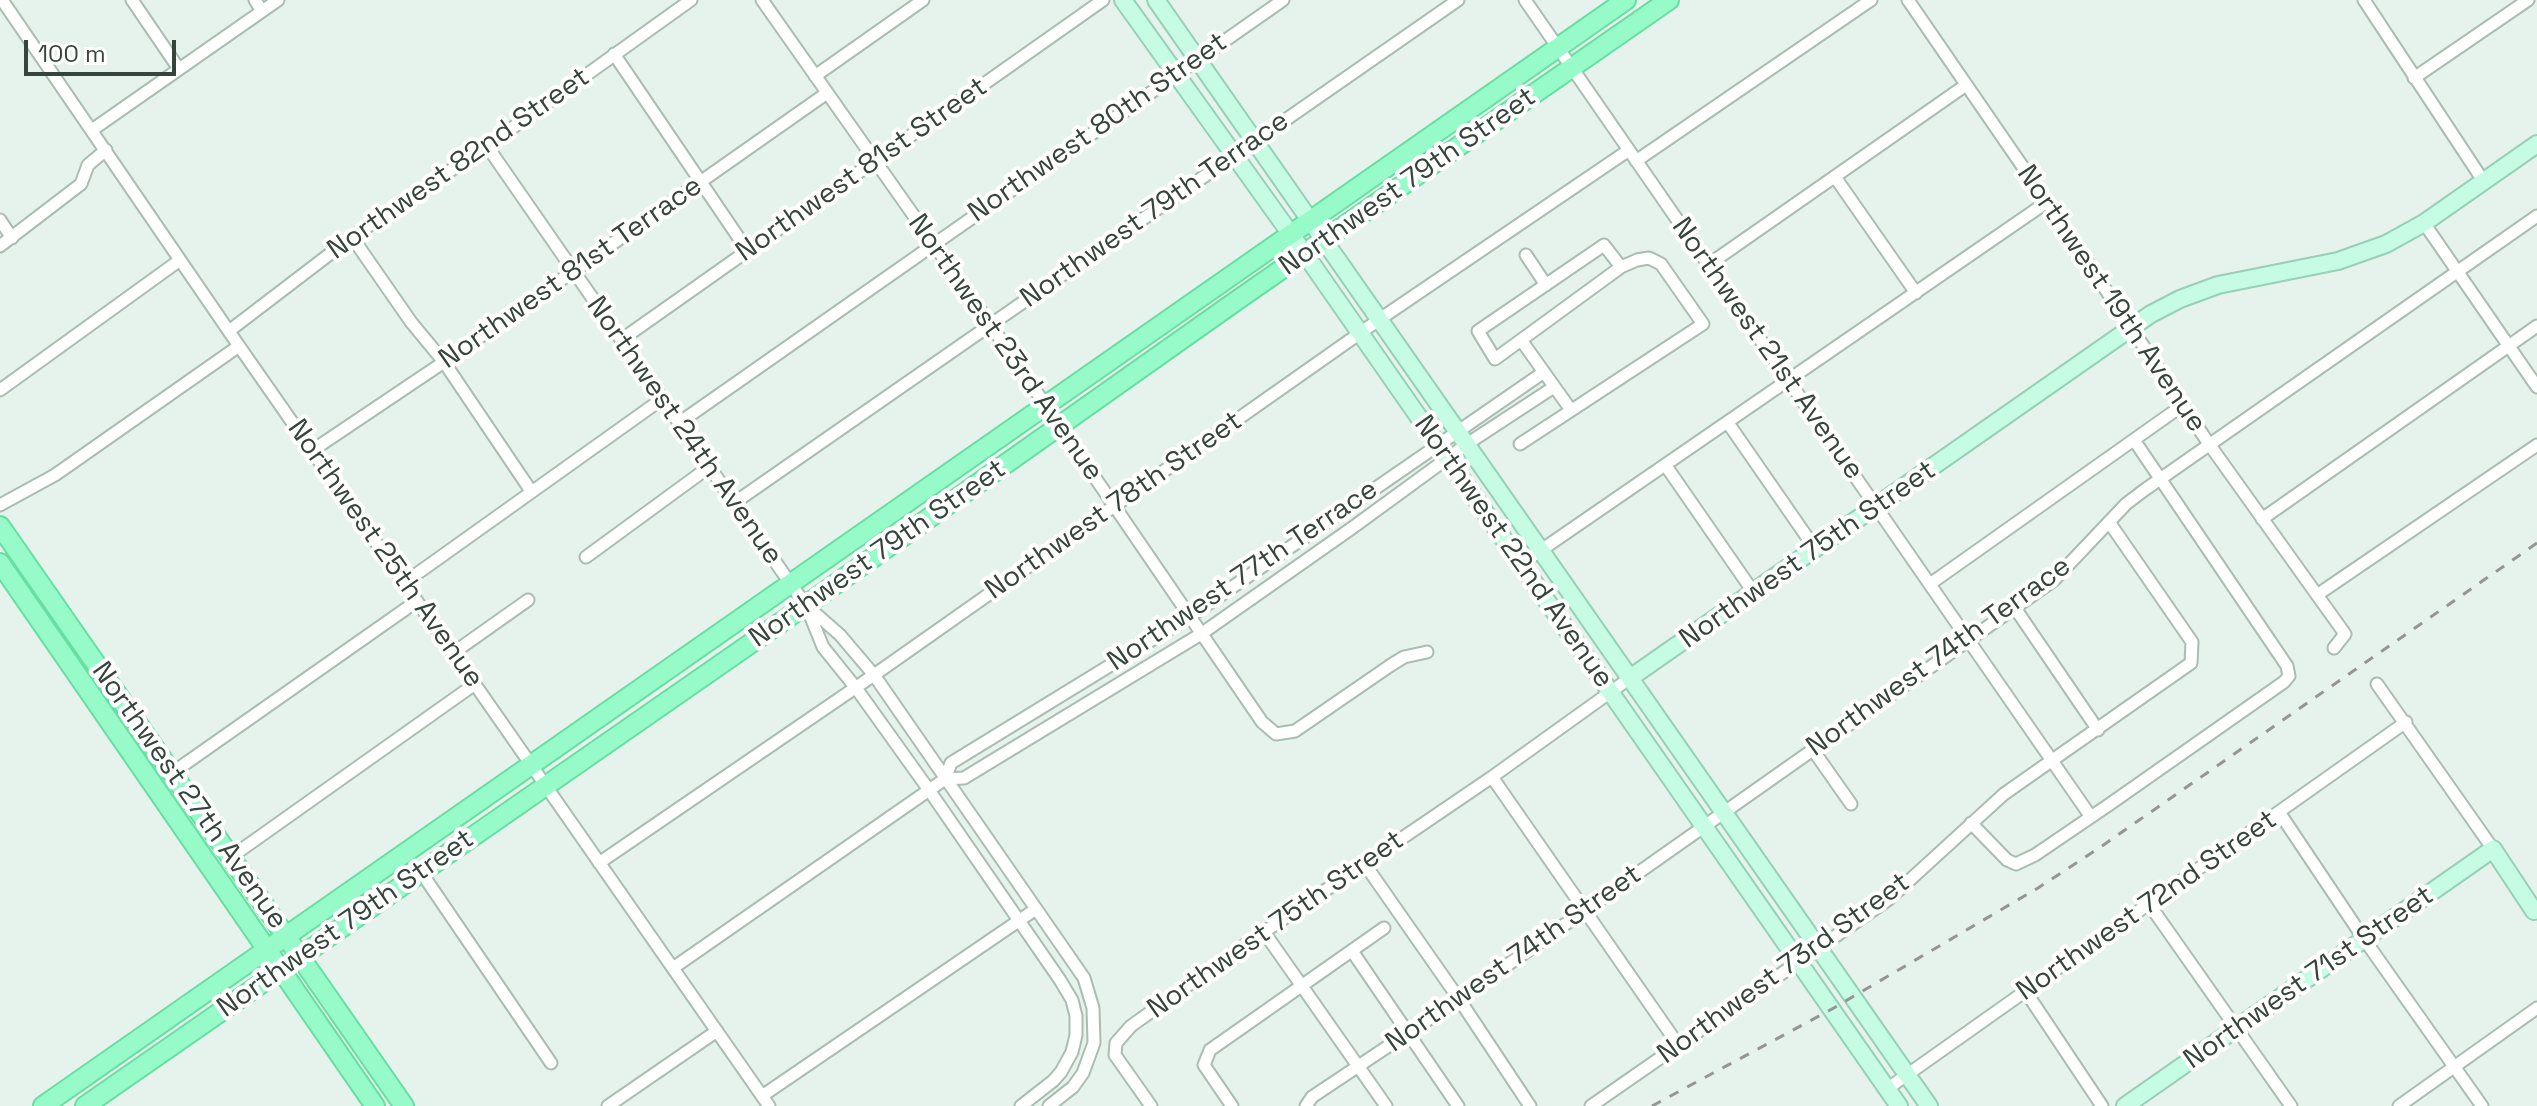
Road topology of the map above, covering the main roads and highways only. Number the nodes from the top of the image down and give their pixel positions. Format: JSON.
{"nodes":[{"id":1,"x":1123,"y":0,"type":"edge"},
{"id":2,"x":1156,"y":0,"type":"edge"},
{"id":3,"x":1626,"y":0,"type":"edge"},
{"id":4,"x":1669,"y":0,"type":"edge"},
{"id":5,"x":1421,"y":144,"type":"junction"},
{"id":6,"x":2537,"y":144,"type":"edge"},
{"id":7,"x":1435,"y":162,"type":"junction"},
{"id":8,"x":1311,"y":220,"type":"junction"},
{"id":9,"x":1290,"y":234,"type":"junction"},
{"id":10,"x":1325,"y":240,"type":"junction"},
{"id":11,"x":1305,"y":254,"type":"junction"},
{"id":12,"x":1178,"y":312,"type":"junction"},
{"id":13,"x":1136,"y":372,"type":"junction"},
{"id":14,"x":918,"y":493,"type":"junction"},
{"id":15,"x":934,"y":515,"type":"junction"},
{"id":16,"x":2,"y":531,"type":"edge"},
{"id":17,"x":0,"y":563,"type":"edge"},
{"id":18,"x":76,"y":672,"type":"junction"},
{"id":19,"x":661,"y":673,"type":"junction"},
{"id":20,"x":1630,"y":678,"type":"junction"},
{"id":21,"x":114,"y":688,"type":"junction"},
{"id":22,"x":676,"y":695,"type":"junction"},
{"id":23,"x":108,"y":717,"type":"junction"},
{"id":24,"x":172,"y":773,"type":"junction"},
{"id":25,"x":2536,"y":912,"type":"edge"},
{"id":26,"x":286,"y":935,"type":"junction"},
{"id":27,"x":265,"y":949,"type":"junction"},
{"id":28,"x":301,"y":957,"type":"junction"},
{"id":29,"x":280,"y":970,"type":"junction"},
{"id":30,"x":379,"y":1070,"type":"junction"},
{"id":31,"x":359,"y":1083,"type":"junction"},
{"id":32,"x":43,"y":1106,"type":"edge"},
{"id":33,"x":85,"y":1106,"type":"edge"},
{"id":34,"x":375,"y":1106,"type":"edge"},
{"id":35,"x":404,"y":1106,"type":"edge"},
{"id":36,"x":1899,"y":1106,"type":"edge"},
{"id":37,"x":1928,"y":1106,"type":"edge"},
{"id":38,"x":2125,"y":1106,"type":"edge"}],
"edges":[{"from":1,"to":9,"type":"main road","name":"Northwest 22nd Avenue"},
{"from":2,"to":8,"type":"main road","name":"Northwest 22nd Avenue"},
{"from":3,"to":5,"type":"main road","name":"Northwest 79th Street"},
{"from":4,"to":7,"type":"main road","name":"Northwest 79th Street"},
{"from":5,"to":7,"type":"main road"},
{"from":5,"to":8,"type":"main road","name":"Northwest 79th Street"},
{"from":6,"to":20,"type":"main road","name":"Northwest 75th Street"},
{"from":7,"to":10,"type":"main road","name":"Northwest 79th Street"},
{"from":8,"to":9,"type":"main road","name":"Northwest 79th Street"},
{"from":8,"to":10,"type":"main road","name":"Northwest 22nd Avenue"},
{"from":9,"to":11,"type":"main road","name":"Northwest 22nd Avenue"},
{"from":9,"to":12,"type":"main road","name":"Northwest 79th Street"},
{"from":10,"to":11,"type":"main road","name":"Northwest 79th Street"},
{"from":10,"to":20,"type":"main road","name":"Northwest 22nd Avenue"},
{"from":11,"to":13,"type":"main road","name":"Northwest 79th Street"},
{"from":11,"to":36,"type":"main road","name":"Northwest 22nd Avenue"},
{"from":12,"to":13,"type":"main road"},
{"from":12,"to":14,"type":"main road","name":"Northwest 79th Street"},
{"from":13,"to":15,"type":"main road","name":"Northwest 79th Street"},
{"from":14,"to":15,"type":"main road"},
{"from":14,"to":19,"type":"main road","name":"Northwest 79th Street"},
{"from":15,"to":22,"type":"main road","name":"Northwest 79th Street"},
{"from":16,"to":21,"type":"main road","name":"Northwest 27th Avenue"},
{"from":17,"to":18,"type":"main road","name":"Northwest 27th Avenue"},
{"from":18,"to":21,"type":"main road"},
{"from":18,"to":23,"type":"main road","name":"Northwest 27th Avenue"},
{"from":19,"to":22,"type":"main road"},
{"from":19,"to":26,"type":"main road","name":"Northwest 79th Street"},
{"from":20,"to":37,"type":"main road","name":"Northwest 22nd Avenue"},
{"from":21,"to":24,"type":"main road","name":"Northwest 27th Avenue"},
{"from":22,"to":28,"type":"main road","name":"Northwest 79th Street"},
{"from":23,"to":24,"type":"main road"},
{"from":23,"to":27,"type":"main road","name":"Northwest 27th Avenue"},
{"from":24,"to":26,"type":"main road","name":"Northwest 27th Avenue"},
{"from":25,"to":38,"type":"main road","name":"Northwest 71st Street"},
{"from":26,"to":27,"type":"main road","name":"Northwest 79th Street"},
{"from":26,"to":28,"type":"main road","name":"Northwest 27th Avenue"},
{"from":27,"to":29,"type":"main road","name":"Northwest 27th Avenue"},
{"from":27,"to":32,"type":"main road","name":"Northwest 79th Street"},
{"from":28,"to":29,"type":"main road","name":"Northwest 79th Street"},
{"from":28,"to":30,"type":"main road","name":"Northwest 27th Avenue"},
{"from":29,"to":31,"type":"main road","name":"Northwest 27th Avenue"},
{"from":29,"to":33,"type":"main road","name":"Northwest 79th Street"},
{"from":30,"to":31,"type":"main road"},
{"from":30,"to":35,"type":"main road","name":"Northwest 27th Avenue"},
{"from":31,"to":34,"type":"main road","name":"Northwest 27th Avenue"}]}
